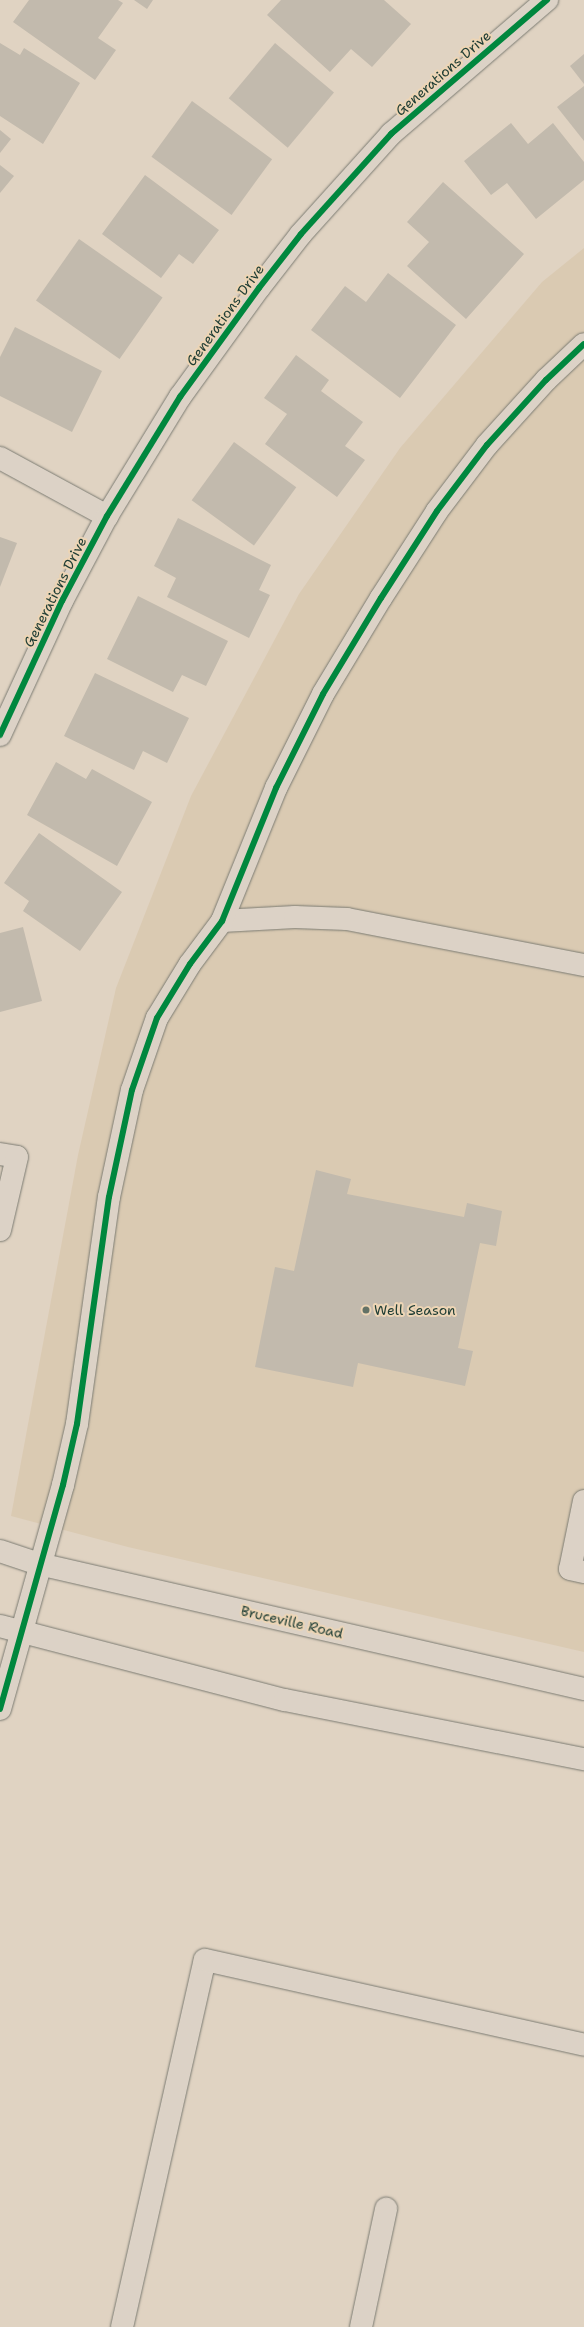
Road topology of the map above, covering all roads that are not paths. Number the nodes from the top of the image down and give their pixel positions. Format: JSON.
{"nodes":[{"id":1,"x":547,"y":0,"type":"edge"},
{"id":2,"x":584,"y":344,"type":"edge"},
{"id":3,"x":0,"y":458,"type":"edge"},
{"id":4,"x":107,"y":516,"type":"junction"},
{"id":5,"x":0,"y":736,"type":"edge"},
{"id":6,"x":222,"y":921,"type":"junction"},
{"id":7,"x":584,"y":965,"type":"edge"},
{"id":8,"x":0,"y":1154,"type":"edge"},
{"id":9,"x":0,"y":1230,"type":"edge"},
{"id":10,"x":584,"y":1501,"type":"edge"},
{"id":11,"x":0,"y":1551,"type":"edge"},
{"id":12,"x":40,"y":1564,"type":"junction"},
{"id":13,"x":584,"y":1572,"type":"edge"},
{"id":14,"x":0,"y":1626,"type":"edge"},
{"id":15,"x":22,"y":1634,"type":"junction"},
{"id":16,"x":584,"y":1689,"type":"edge"},
{"id":17,"x":0,"y":1709,"type":"edge"},
{"id":18,"x":584,"y":1759,"type":"edge"},
{"id":19,"x":584,"y":2045,"type":"edge"},
{"id":20,"x":386,"y":2209,"type":"dead end"},
{"id":21,"x":122,"y":2327,"type":"edge"},
{"id":22,"x":361,"y":2327,"type":"edge"}],
"edges":[{"from":1,"to":4,"type":"street","name":"Generations Drive"},
{"from":2,"to":6,"type":"street"},
{"from":3,"to":4,"type":"street"},
{"from":4,"to":5,"type":"street","name":"Generations Drive"},
{"from":6,"to":7,"type":"street"},
{"from":6,"to":12,"type":"street"},
{"from":8,"to":9,"type":"street"},
{"from":10,"to":13,"type":"street"},
{"from":11,"to":12,"type":"street","name":"Bruceville Road"},
{"from":12,"to":15,"type":"street"},
{"from":12,"to":16,"type":"street","name":"Bruceville Road"},
{"from":14,"to":15,"type":"street"},
{"from":15,"to":17,"type":"street"},
{"from":15,"to":18,"type":"street"},
{"from":19,"to":21,"type":"street"},
{"from":20,"to":22,"type":"street"}]}
